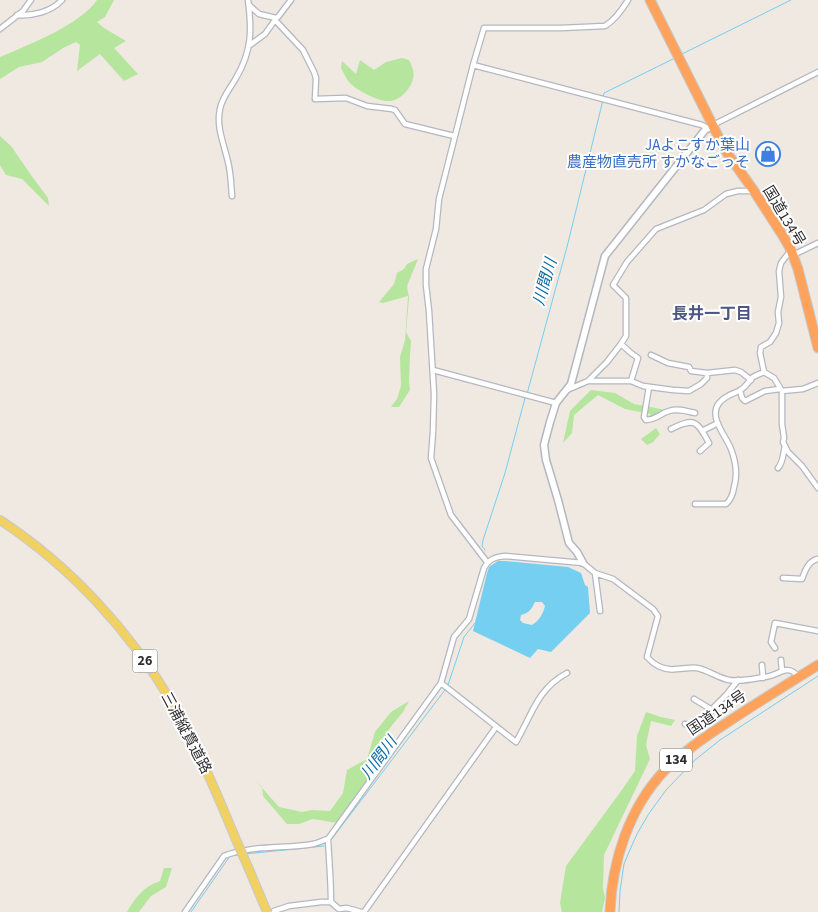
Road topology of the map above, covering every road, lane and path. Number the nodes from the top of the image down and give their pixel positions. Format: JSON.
{"nodes":[{"id":1,"x":31,"y":0,"type":"edge"},
{"id":2,"x":62,"y":0,"type":"edge"},
{"id":3,"x":291,"y":0,"type":"edge"},
{"id":4,"x":628,"y":0,"type":"edge"},
{"id":5,"x":650,"y":0,"type":"edge"},
{"id":6,"x":248,"y":2,"type":"edge"},
{"id":7,"x":18,"y":15,"type":"junction"},
{"id":8,"x":275,"y":19,"type":"junction"},
{"id":9,"x":0,"y":29,"type":"edge"},
{"id":10,"x":250,"y":45,"type":"junction"},
{"id":11,"x":472,"y":65,"type":"junction"},
{"id":12,"x":818,"y":72,"type":"edge"},
{"id":13,"x":709,"y":127,"type":"junction"},
{"id":14,"x":454,"y":136,"type":"junction"},
{"id":15,"x":754,"y":191,"type":"junction"},
{"id":16,"x":232,"y":196,"type":"dead end"},
{"id":17,"x":818,"y":243,"type":"edge"},
{"id":18,"x":792,"y":252,"type":"junction"},
{"id":19,"x":621,"y":344,"type":"junction"},
{"id":20,"x":818,"y":348,"type":"edge"},
{"id":21,"x":651,"y":355,"type":"dead end"},
{"id":22,"x":433,"y":370,"type":"junction"},
{"id":23,"x":764,"y":372,"type":"junction"},
{"id":24,"x":707,"y":373,"type":"junction"},
{"id":25,"x":751,"y":380,"type":"junction"},
{"id":26,"x":588,"y":381,"type":"junction"},
{"id":27,"x":631,"y":381,"type":"junction"},
{"id":28,"x":818,"y":383,"type":"edge"},
{"id":29,"x":649,"y":387,"type":"junction"},
{"id":30,"x":567,"y":390,"type":"junction"},
{"id":31,"x":740,"y":390,"type":"junction"},
{"id":32,"x":781,"y":390,"type":"junction"},
{"id":33,"x":556,"y":403,"type":"junction"},
{"id":34,"x":695,"y":413,"type":"dead end"},
{"id":35,"x":718,"y":422,"type":"junction"},
{"id":36,"x":672,"y":429,"type":"dead end"},
{"id":37,"x":702,"y":430,"type":"junction"},
{"id":38,"x":785,"y":446,"type":"junction"},
{"id":39,"x":700,"y":452,"type":"dead end"},
{"id":40,"x":778,"y":468,"type":"dead end"},
{"id":41,"x":818,"y":488,"type":"edge"},
{"id":42,"x":695,"y":504,"type":"dead end"},
{"id":43,"x":0,"y":520,"type":"edge"},
{"id":44,"x":818,"y":560,"type":"edge"},
{"id":45,"x":487,"y":562,"type":"junction"},
{"id":46,"x":583,"y":563,"type":"junction"},
{"id":47,"x":595,"y":573,"type":"junction"},
{"id":48,"x":783,"y":578,"type":"dead end"},
{"id":49,"x":600,"y":611,"type":"dead end"},
{"id":50,"x":818,"y":631,"type":"edge"},
{"id":51,"x":775,"y":648,"type":"dead end"},
{"id":52,"x":781,"y":660,"type":"dead end"},
{"id":53,"x":762,"y":665,"type":"dead end"},
{"id":54,"x":818,"y":665,"type":"edge"},
{"id":55,"x":782,"y":671,"type":"junction"},
{"id":56,"x":567,"y":673,"type":"dead end"},
{"id":57,"x":798,"y":677,"type":"junction"},
{"id":58,"x":763,"y":678,"type":"junction"},
{"id":59,"x":738,"y":680,"type":"junction"},
{"id":60,"x":441,"y":684,"type":"junction"},
{"id":61,"x":694,"y":699,"type":"dead end"},
{"id":62,"x":712,"y":710,"type":"junction"},
{"id":63,"x":685,"y":724,"type":"dead end"},
{"id":64,"x":496,"y":727,"type":"junction"},
{"id":65,"x":328,"y":839,"type":"junction"},
{"id":66,"x":331,"y":902,"type":"junction"},
{"id":67,"x":185,"y":912,"type":"edge"},
{"id":68,"x":267,"y":912,"type":"edge"},
{"id":69,"x":274,"y":912,"type":"edge"},
{"id":70,"x":362,"y":912,"type":"edge"},
{"id":71,"x":610,"y":912,"type":"edge"}],
"edges":[{"from":1,"to":7,"type":"street"},
{"from":2,"to":7,"type":"street"},
{"from":3,"to":8,"type":"street"},
{"from":4,"to":11,"type":"street"},
{"from":5,"to":13,"type":"highway","name":"国道134号"},
{"from":6,"to":8,"type":"street"},
{"from":6,"to":10,"type":"street"},
{"from":7,"to":9,"type":"street"},
{"from":8,"to":10,"type":"street"},
{"from":8,"to":14,"type":"street"},
{"from":10,"to":16,"type":"street"},
{"from":11,"to":13,"type":"street"},
{"from":11,"to":14,"type":"street"},
{"from":12,"to":13,"type":"street"},
{"from":13,"to":15,"type":"highway","name":"国道134号"},
{"from":13,"to":30,"type":"street"},
{"from":14,"to":22,"type":"street"},
{"from":15,"to":18,"type":"highway","name":"国道134号"},
{"from":15,"to":19,"type":"street"},
{"from":17,"to":18,"type":"street"},
{"from":18,"to":20,"type":"highway","name":"国道134号"},
{"from":18,"to":23,"type":"street"},
{"from":19,"to":26,"type":"street"},
{"from":19,"to":27,"type":"street"},
{"from":21,"to":24,"type":"street"},
{"from":22,"to":33,"type":"street"},
{"from":22,"to":45,"type":"street"},
{"from":23,"to":25,"type":"street"},
{"from":23,"to":32,"type":"street"},
{"from":24,"to":25,"type":"street"},
{"from":24,"to":29,"type":"street"},
{"from":25,"to":31,"type":"street"},
{"from":26,"to":27,"type":"street"},
{"from":26,"to":30,"type":"street"},
{"from":27,"to":29,"type":"street"},
{"from":28,"to":32,"type":"street"},
{"from":29,"to":34,"type":"street"},
{"from":30,"to":33,"type":"street"},
{"from":31,"to":32,"type":"street"},
{"from":31,"to":35,"type":"street"},
{"from":32,"to":38,"type":"street"},
{"from":33,"to":46,"type":"street"},
{"from":35,"to":37,"type":"street"},
{"from":35,"to":42,"type":"street"},
{"from":36,"to":37,"type":"street"},
{"from":37,"to":39,"type":"street"},
{"from":38,"to":40,"type":"street"},
{"from":38,"to":41,"type":"street"},
{"from":43,"to":68,"type":"main road","name":"三浦縦貫道路","number":"26","bridge":true},
{"from":44,"to":48,"type":"street"},
{"from":45,"to":46,"type":"street"},
{"from":45,"to":60,"type":"street"},
{"from":46,"to":47,"type":"street"},
{"from":47,"to":49,"type":"street"},
{"from":47,"to":59,"type":"street"},
{"from":50,"to":51,"type":"street"},
{"from":52,"to":55,"type":"street"},
{"from":53,"to":58,"type":"street"},
{"from":54,"to":57,"type":"highway","name":"国道134号","number":"134"},
{"from":55,"to":57,"type":"street"},
{"from":55,"to":58,"type":"street"},
{"from":56,"to":64,"type":"street"},
{"from":57,"to":71,"type":"highway","name":"国道134号","number":"134"},
{"from":58,"to":59,"type":"street"},
{"from":59,"to":62,"type":"street"},
{"from":60,"to":64,"type":"street"},
{"from":60,"to":65,"type":"street"},
{"from":61,"to":62,"type":"street"},
{"from":62,"to":63,"type":"street"},
{"from":64,"to":70,"type":"street"},
{"from":65,"to":66,"type":"street"},
{"from":65,"to":67,"type":"street"},
{"from":66,"to":69,"type":"street"},
{"from":66,"to":70,"type":"street"}]}
